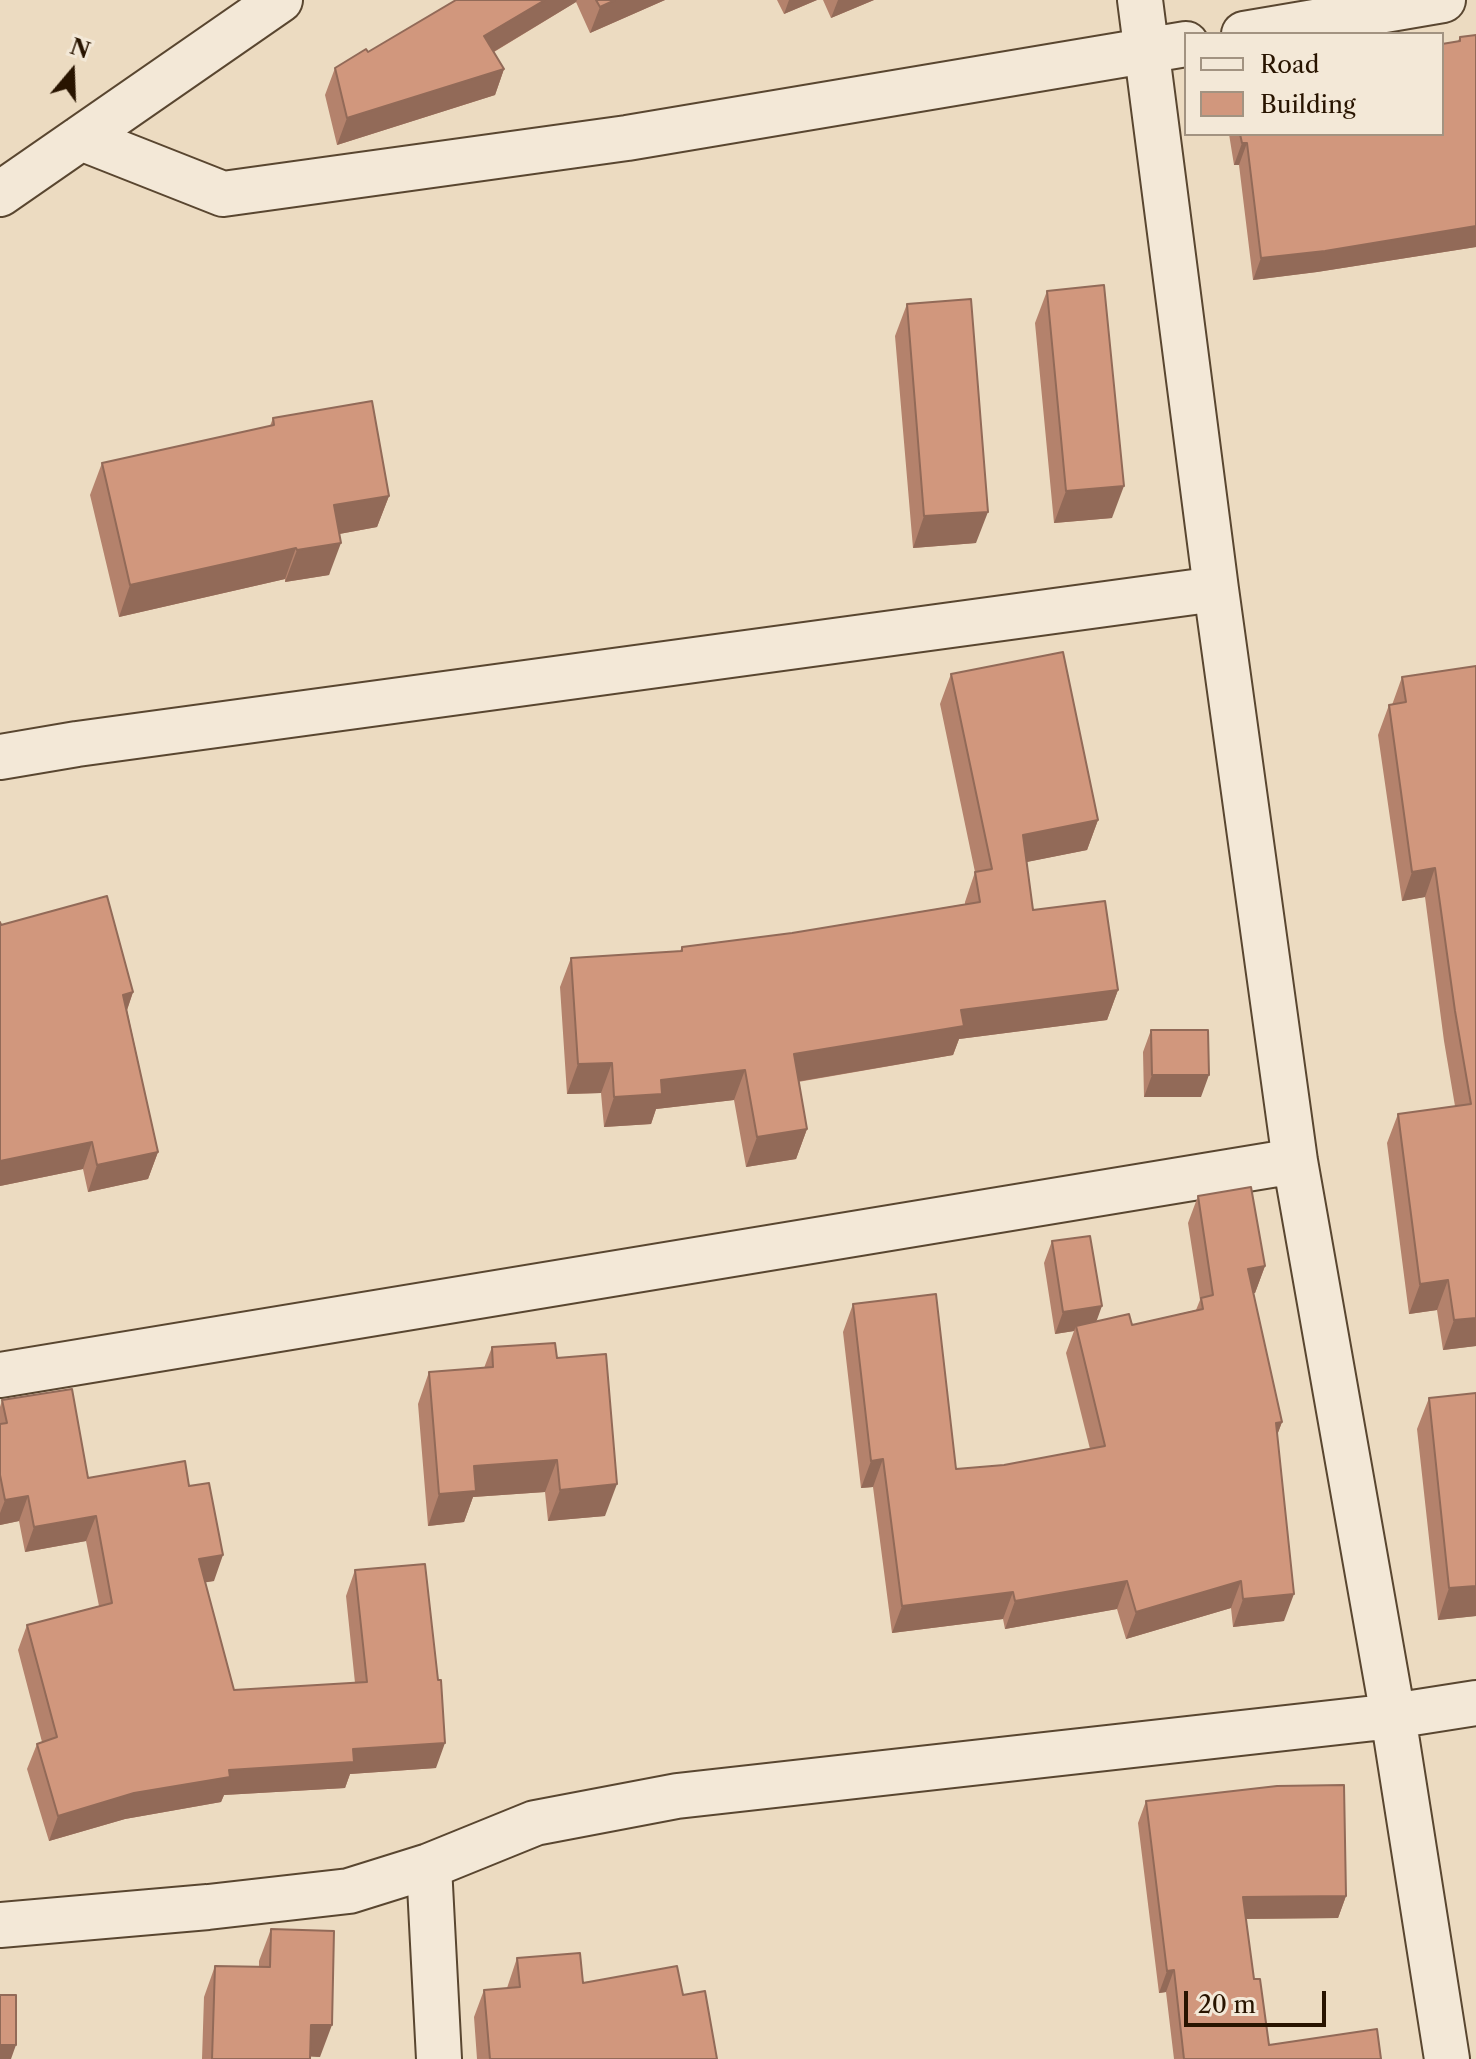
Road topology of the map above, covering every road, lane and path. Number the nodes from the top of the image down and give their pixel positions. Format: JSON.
{"nodes":[{"id":1,"x":280,"y":0,"type":"edge"},
{"id":2,"x":1140,"y":0,"type":"edge"},
{"id":3,"x":1443,"y":0,"type":"edge"},
{"id":4,"x":1256,"y":32,"type":"edge"},
{"id":5,"x":1167,"y":47,"type":"edge"},
{"id":6,"x":81,"y":138,"type":"junction"},
{"id":7,"x":0,"y":194,"type":"edge"},
{"id":8,"x":1216,"y":589,"type":"junction"},
{"id":9,"x":0,"y":757,"type":"edge"},
{"id":10,"x":1295,"y":1161,"type":"junction"},
{"id":11,"x":0,"y":1375,"type":"edge"},
{"id":12,"x":1476,"y":1703,"type":"edge"},
{"id":13,"x":1393,"y":1716,"type":"junction"},
{"id":14,"x":429,"y":1866,"type":"junction"},
{"id":15,"x":0,"y":1925,"type":"edge"},
{"id":16,"x":439,"y":2059,"type":"edge"},
{"id":17,"x":1447,"y":2059,"type":"edge"}],
"edges":[{"from":1,"to":6,"type":"street"},
{"from":2,"to":5,"type":"street"},
{"from":3,"to":4,"type":"street"},
{"from":5,"to":6,"type":"street"},
{"from":5,"to":8,"type":"street"},
{"from":6,"to":7,"type":"street"},
{"from":8,"to":9,"type":"street"},
{"from":8,"to":10,"type":"street"},
{"from":10,"to":11,"type":"street"},
{"from":10,"to":13,"type":"street"},
{"from":12,"to":13,"type":"street"},
{"from":13,"to":14,"type":"street"},
{"from":13,"to":17,"type":"street"},
{"from":14,"to":15,"type":"street"},
{"from":14,"to":16,"type":"street"}]}
